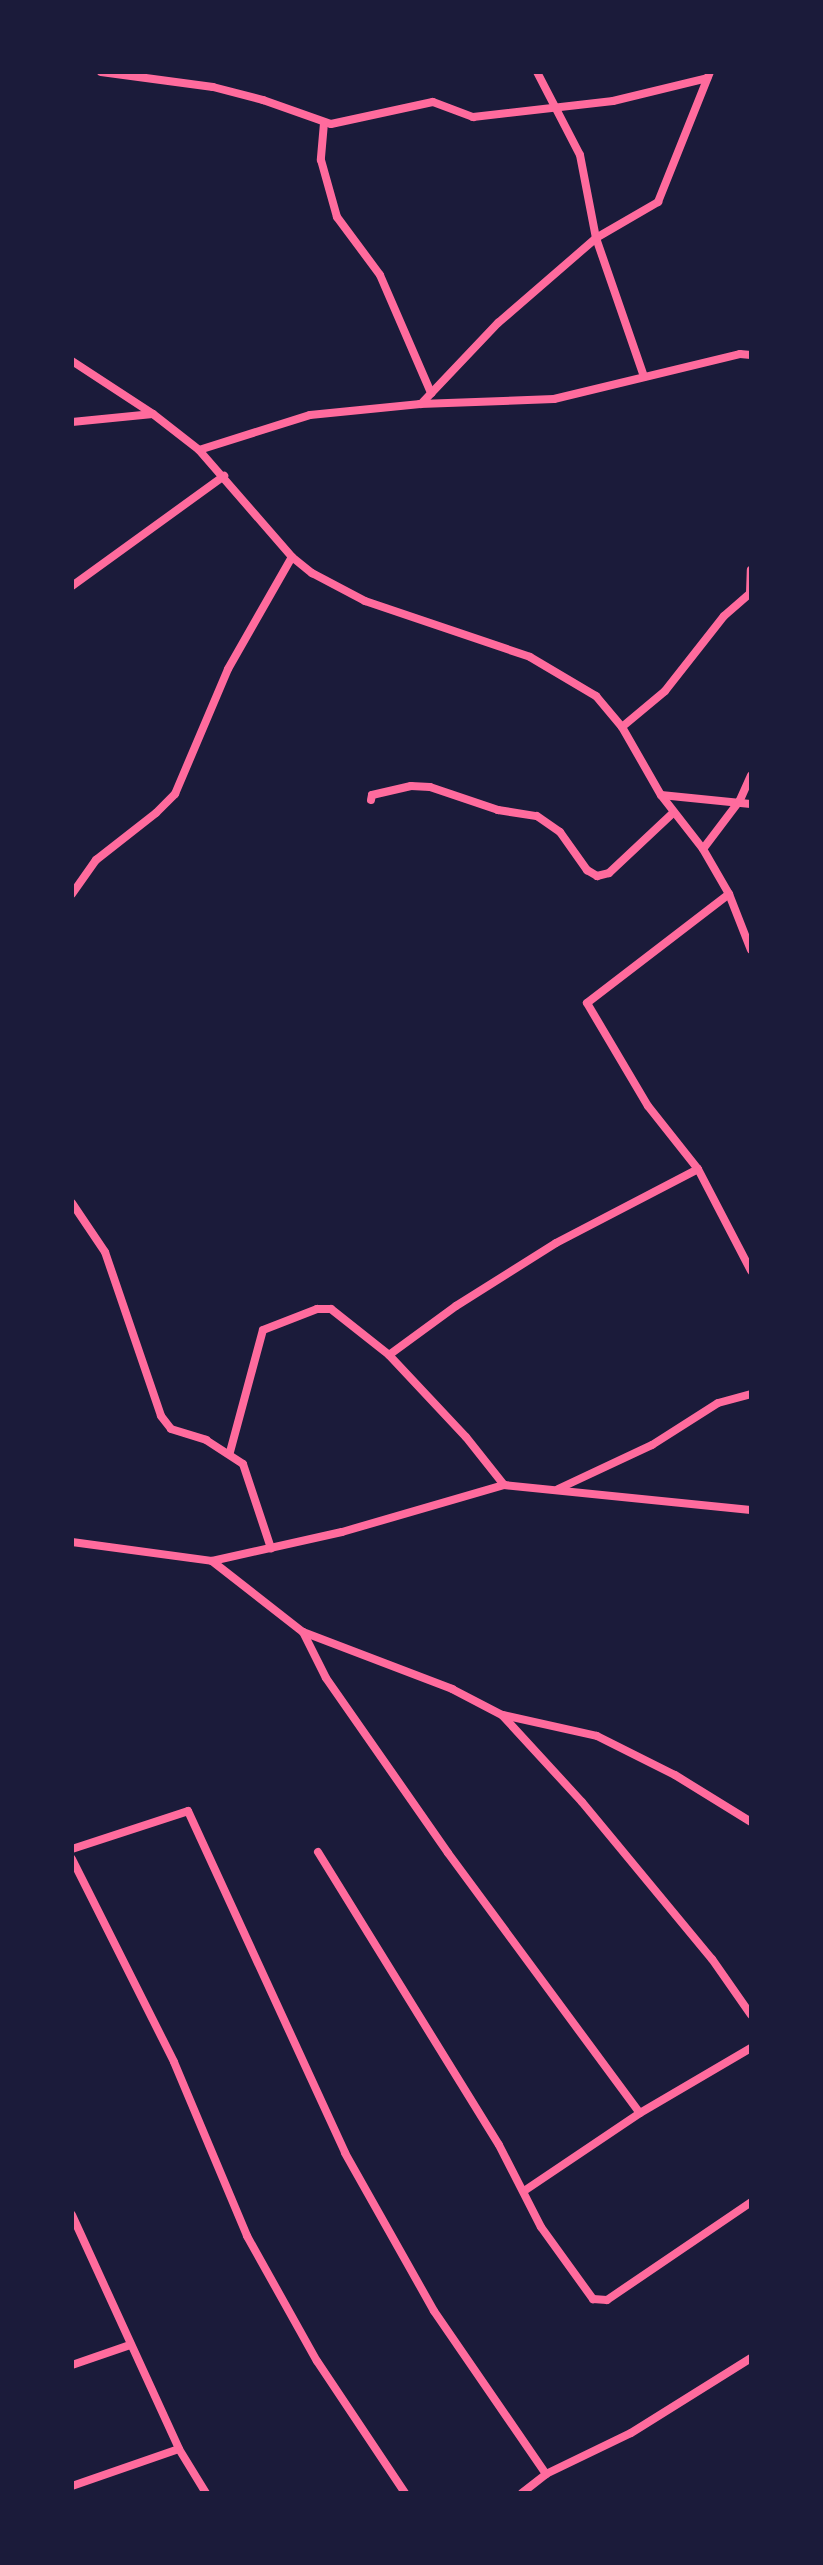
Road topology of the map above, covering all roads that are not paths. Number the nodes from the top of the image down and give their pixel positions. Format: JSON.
{"nodes":[{"id":1,"x":101,"y":72,"type":"edge"},
{"id":2,"x":537,"y":72,"type":"edge"},
{"id":3,"x":709,"y":75,"type":"edge"},
{"id":4,"x":554,"y":106,"type":"junction"},
{"id":5,"x":324,"y":123,"type":"junction"},
{"id":6,"x":596,"y":238,"type":"junction"},
{"id":7,"x":751,"y":355,"type":"edge"},
{"id":8,"x":72,"y":361,"type":"edge"},
{"id":9,"x":644,"y":377,"type":"junction"},
{"id":10,"x":431,"y":393,"type":"junction"},
{"id":11,"x":420,"y":404,"type":"junction"},
{"id":12,"x":153,"y":414,"type":"junction"},
{"id":13,"x":72,"y":422,"type":"edge"},
{"id":14,"x":199,"y":450,"type":"junction"},
{"id":15,"x":224,"y":476,"type":"junction"},
{"id":16,"x":292,"y":557,"type":"junction"},
{"id":17,"x":751,"y":570,"type":"edge"},
{"id":18,"x":72,"y":586,"type":"edge"},
{"id":19,"x":750,"y":597,"type":"edge"},
{"id":20,"x":622,"y":727,"type":"junction"},
{"id":21,"x":751,"y":775,"type":"edge"},
{"id":22,"x":661,"y":795,"type":"junction"},
{"id":23,"x":371,"y":800,"type":"dead end"},
{"id":24,"x":740,"y":800,"type":"junction"},
{"id":25,"x":751,"y":804,"type":"edge"},
{"id":26,"x":673,"y":813,"type":"junction"},
{"id":27,"x":703,"y":849,"type":"junction"},
{"id":28,"x":72,"y":894,"type":"edge"},
{"id":29,"x":729,"y":894,"type":"junction"},
{"id":30,"x":751,"y":922,"type":"edge"},
{"id":31,"x":741,"y":927,"type":"junction"},
{"id":32,"x":751,"y":950,"type":"edge"},
{"id":33,"x":698,"y":1169,"type":"junction"},
{"id":34,"x":72,"y":1203,"type":"edge"},
{"id":35,"x":751,"y":1271,"type":"edge"},
{"id":36,"x":389,"y":1355,"type":"junction"},
{"id":37,"x":751,"y":1394,"type":"edge"},
{"id":38,"x":230,"y":1452,"type":"junction"},
{"id":39,"x":504,"y":1485,"type":"junction"},
{"id":40,"x":557,"y":1489,"type":"junction"},
{"id":41,"x":751,"y":1510,"type":"edge"},
{"id":42,"x":72,"y":1542,"type":"edge"},
{"id":43,"x":271,"y":1548,"type":"junction"},
{"id":44,"x":212,"y":1561,"type":"junction"},
{"id":45,"x":303,"y":1632,"type":"junction"},
{"id":46,"x":502,"y":1715,"type":"junction"},
{"id":47,"x":751,"y":1822,"type":"edge"},
{"id":48,"x":72,"y":1849,"type":"edge"},
{"id":49,"x":318,"y":1852,"type":"dead end"},
{"id":50,"x":72,"y":1859,"type":"edge"},
{"id":51,"x":751,"y":2015,"type":"edge"},
{"id":52,"x":751,"y":2048,"type":"edge"},
{"id":53,"x":640,"y":2113,"type":"junction"},
{"id":54,"x":524,"y":2191,"type":"junction"},
{"id":55,"x":751,"y":2202,"type":"edge"},
{"id":56,"x":72,"y":2215,"type":"edge"},
{"id":57,"x":76,"y":2236,"type":"edge"},
{"id":58,"x":130,"y":2345,"type":"junction"},
{"id":59,"x":751,"y":2358,"type":"edge"},
{"id":60,"x":72,"y":2365,"type":"edge"},
{"id":61,"x":179,"y":2449,"type":"junction"},
{"id":62,"x":546,"y":2474,"type":"junction"},
{"id":63,"x":72,"y":2486,"type":"edge"},
{"id":64,"x":206,"y":2493,"type":"edge"},
{"id":65,"x":405,"y":2493,"type":"edge"},
{"id":66,"x":522,"y":2493,"type":"edge"}],
"edges":[{"from":1,"to":5,"type":"street"},
{"from":2,"to":4,"type":"street"},
{"from":3,"to":4,"type":"street"},
{"from":3,"to":6,"type":"street"},
{"from":4,"to":5,"type":"street"},
{"from":4,"to":6,"type":"street"},
{"from":5,"to":10,"type":"street"},
{"from":6,"to":9,"type":"street"},
{"from":6,"to":10,"type":"street"},
{"from":7,"to":9,"type":"street"},
{"from":8,"to":12,"type":"street"},
{"from":9,"to":11,"type":"street"},
{"from":10,"to":11,"type":"street"},
{"from":11,"to":14,"type":"street"},
{"from":12,"to":13,"type":"street"},
{"from":12,"to":14,"type":"street"},
{"from":14,"to":15,"type":"street"},
{"from":15,"to":16,"type":"street"},
{"from":15,"to":18,"type":"street"},
{"from":16,"to":20,"type":"street"},
{"from":16,"to":28,"type":"street"},
{"from":17,"to":19,"type":"street"},
{"from":19,"to":20,"type":"street"},
{"from":20,"to":22,"type":"street"},
{"from":21,"to":24,"type":"street"},
{"from":22,"to":24,"type":"street"},
{"from":22,"to":26,"type":"street"},
{"from":23,"to":26,"type":"street"},
{"from":24,"to":25,"type":"street"},
{"from":24,"to":27,"type":"street"},
{"from":26,"to":27,"type":"street"},
{"from":27,"to":29,"type":"street"},
{"from":29,"to":31,"type":"street"},
{"from":29,"to":33,"type":"street"},
{"from":30,"to":31,"type":"street"},
{"from":31,"to":32,"type":"street"},
{"from":33,"to":35,"type":"street"},
{"from":33,"to":36,"type":"street"},
{"from":34,"to":38,"type":"street"},
{"from":36,"to":38,"type":"street"},
{"from":36,"to":39,"type":"street"},
{"from":37,"to":40,"type":"street"},
{"from":38,"to":43,"type":"street"},
{"from":39,"to":40,"type":"street"},
{"from":39,"to":43,"type":"street"},
{"from":40,"to":41,"type":"street"},
{"from":42,"to":44,"type":"street"},
{"from":43,"to":44,"type":"street"},
{"from":44,"to":45,"type":"street"},
{"from":45,"to":46,"type":"street"},
{"from":45,"to":53,"type":"street"},
{"from":46,"to":47,"type":"street"},
{"from":46,"to":51,"type":"street"},
{"from":48,"to":62,"type":"street"},
{"from":49,"to":54,"type":"street"},
{"from":50,"to":65,"type":"street"},
{"from":52,"to":53,"type":"street"},
{"from":53,"to":54,"type":"street"},
{"from":54,"to":55,"type":"street"},
{"from":56,"to":57,"type":"street"},
{"from":57,"to":58,"type":"street"},
{"from":58,"to":60,"type":"street"},
{"from":58,"to":61,"type":"street"},
{"from":59,"to":62,"type":"street"},
{"from":61,"to":63,"type":"street"},
{"from":61,"to":64,"type":"street"},
{"from":62,"to":66,"type":"street"}]}
